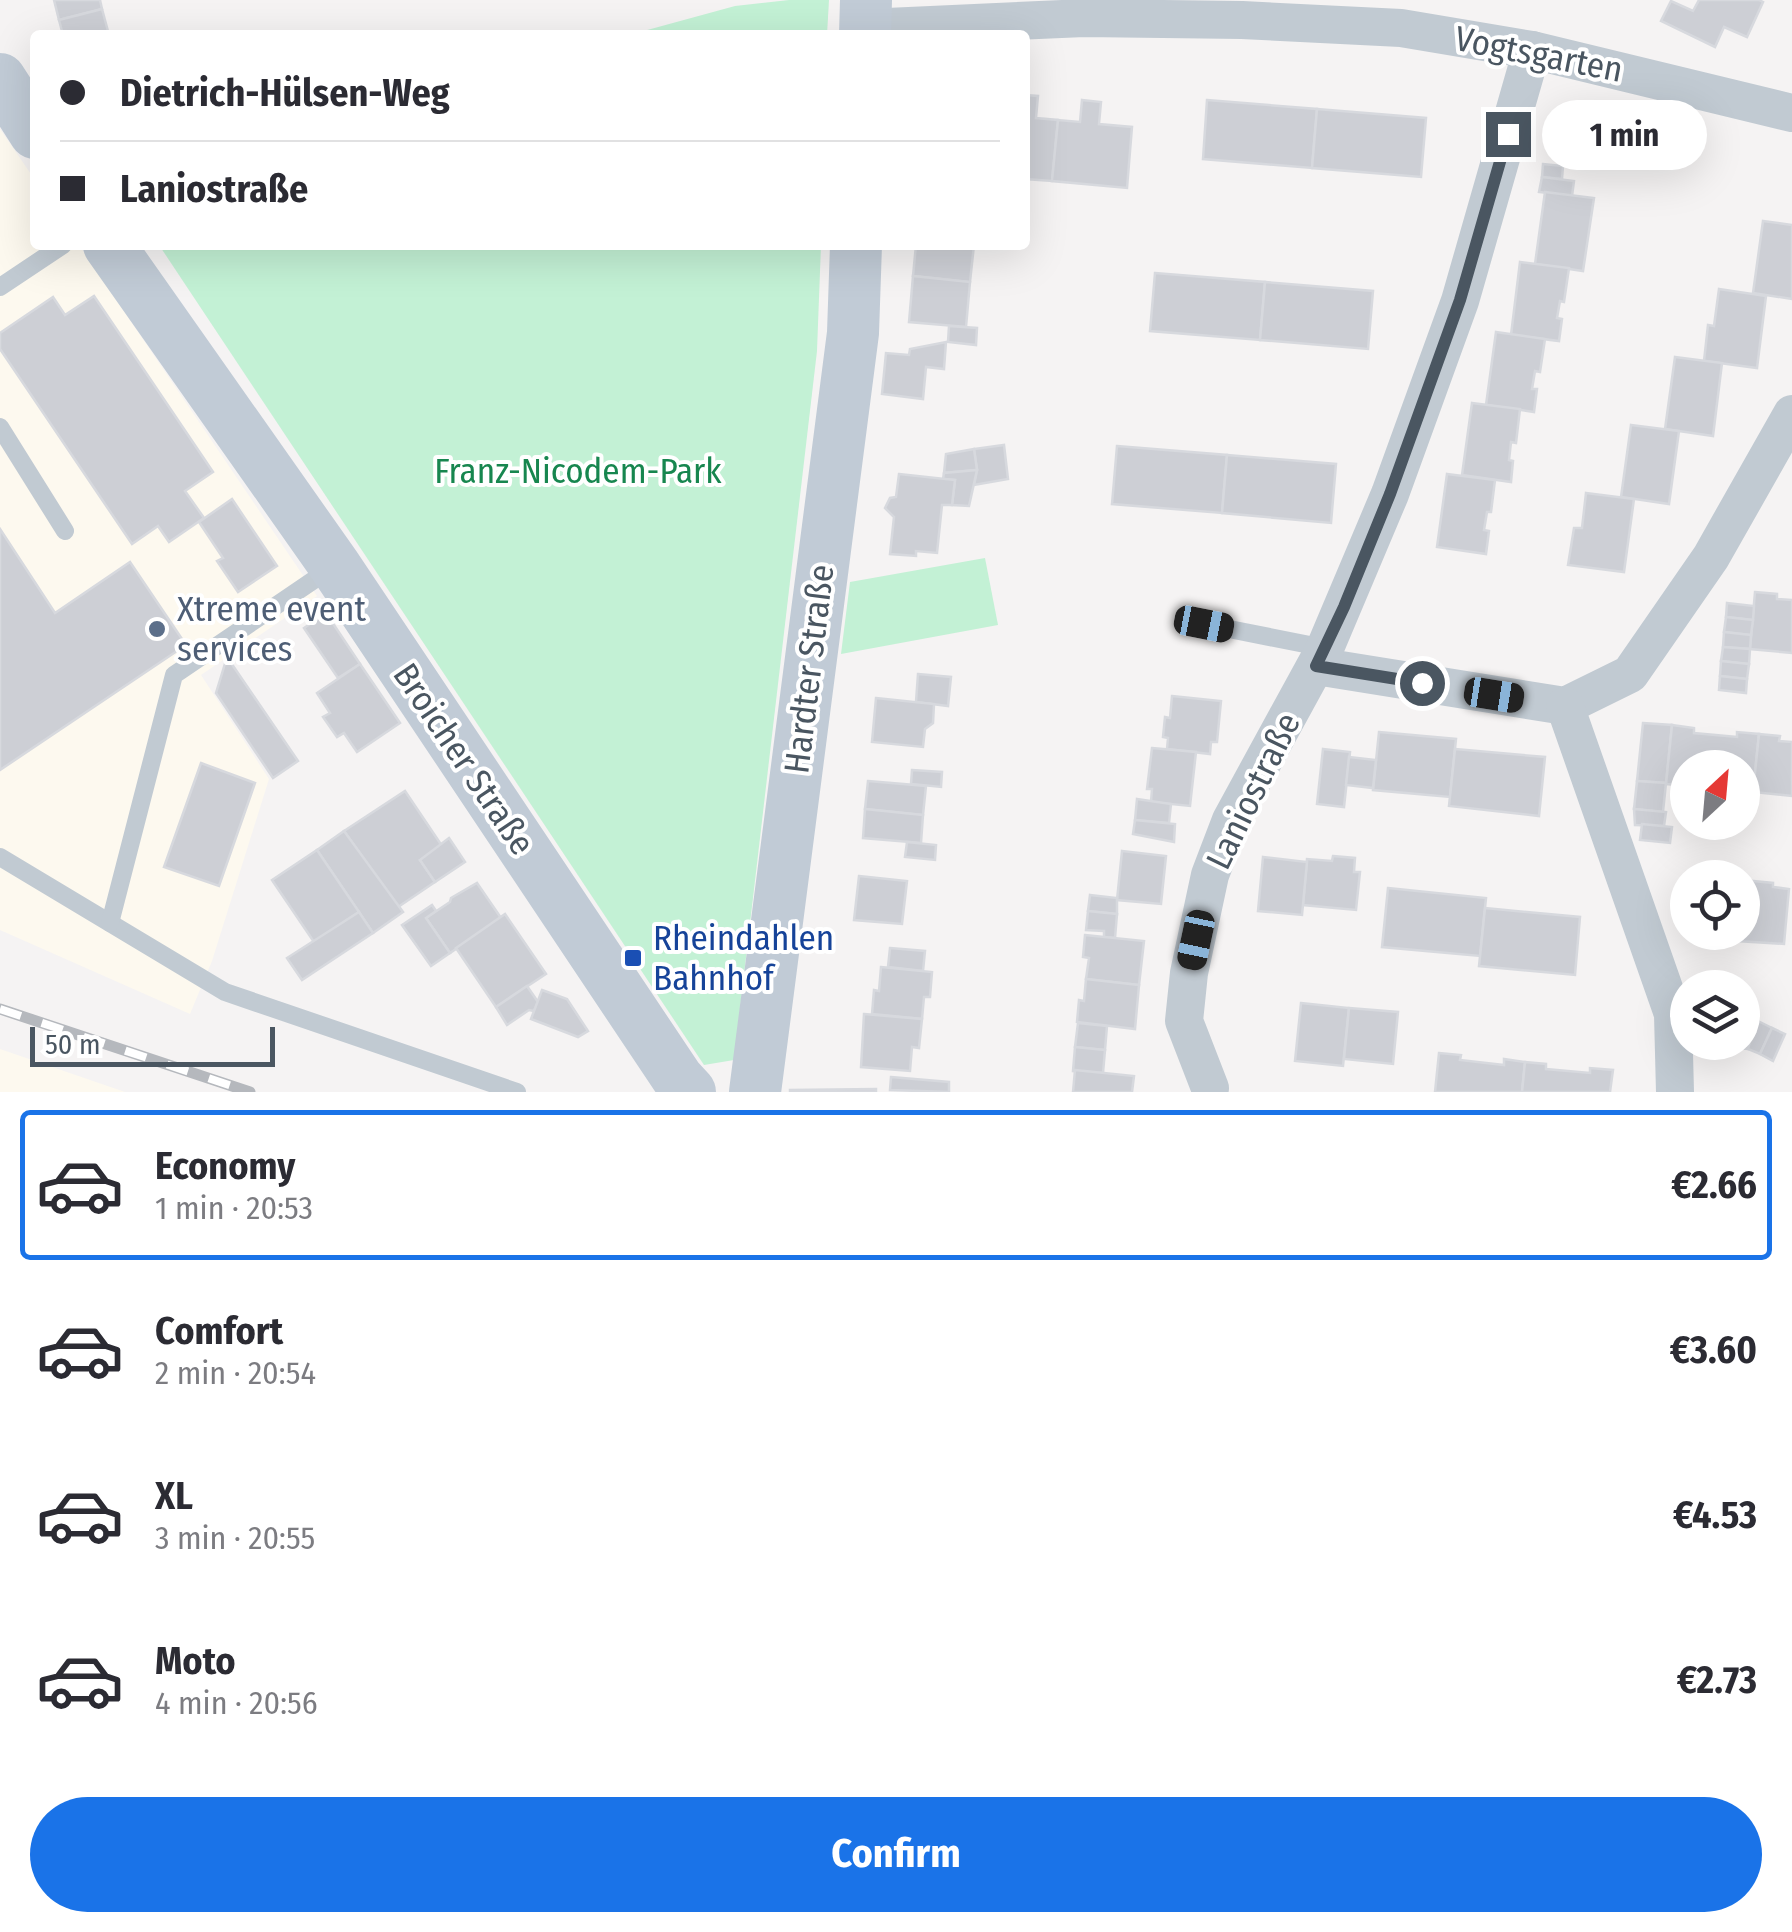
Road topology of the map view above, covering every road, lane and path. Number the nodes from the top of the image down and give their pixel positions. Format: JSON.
{"nodes":[{"id":1,"x":1084,"y":9,"type":"edge"},
{"id":2,"x":1402,"y":14,"type":"edge"},
{"id":3,"x":865,"y":21,"type":"edge"},
{"id":4,"x":1532,"y":50,"type":"junction"},
{"id":5,"x":0,"y":79,"type":"edge"},
{"id":6,"x":1792,"y":113,"type":"edge"},
{"id":7,"x":30,"y":125,"type":"edge"},
{"id":8,"x":55,"y":250,"type":"edge"},
{"id":9,"x":113,"y":250,"type":"edge"},
{"id":10,"x":856,"y":250,"type":"edge"},
{"id":11,"x":0,"y":286,"type":"edge"},
{"id":12,"x":1792,"y":414,"type":"edge"},
{"id":13,"x":0,"y":427,"type":"edge"},
{"id":14,"x":64,"y":531,"type":"dead end"},
{"id":15,"x":335,"y":566,"type":"junction"},
{"id":16,"x":1204,"y":624,"type":"dead end"},
{"id":17,"x":1321,"y":657,"type":"junction"},
{"id":18,"x":1565,"y":706,"type":"junction"},
{"id":19,"x":0,"y":856,"type":"edge"},
{"id":20,"x":110,"y":922,"type":"junction"},
{"id":21,"x":675,"y":1086,"type":"edge"},
{"id":22,"x":1210,"y":1088,"type":"dead end"},
{"id":23,"x":516,"y":1092,"type":"edge"},
{"id":24,"x":755,"y":1092,"type":"edge"},
{"id":25,"x":1675,"y":1092,"type":"edge"}],
"edges":[{"from":1,"to":2,"type":"street","name":"Vogtsgarten"},
{"from":1,"to":3,"type":"street","name":"Vogtsgarten"},
{"from":2,"to":4,"type":"street","name":"Vogtsgarten"},
{"from":4,"to":6,"type":"street","name":"Vogtsgarten"},
{"from":4,"to":17,"type":"street","name":"Laniostraße"},
{"from":5,"to":7,"type":"street"},
{"from":8,"to":11,"type":"lane"},
{"from":9,"to":15,"type":"street","name":"Broicher Straße"},
{"from":10,"to":24,"type":"street","name":"Hardter Straße"},
{"from":12,"to":18,"type":"street"},
{"from":13,"to":14,"type":"lane"},
{"from":15,"to":20,"type":"lane"},
{"from":15,"to":21,"type":"street","name":"Broicher Straße"},
{"from":16,"to":17,"type":"lane"},
{"from":17,"to":18,"type":"street"},
{"from":17,"to":22,"type":"street","name":"Laniostraße"},
{"from":18,"to":25,"type":"street"},
{"from":19,"to":20,"type":"lane"},
{"from":20,"to":23,"type":"lane"}]}
